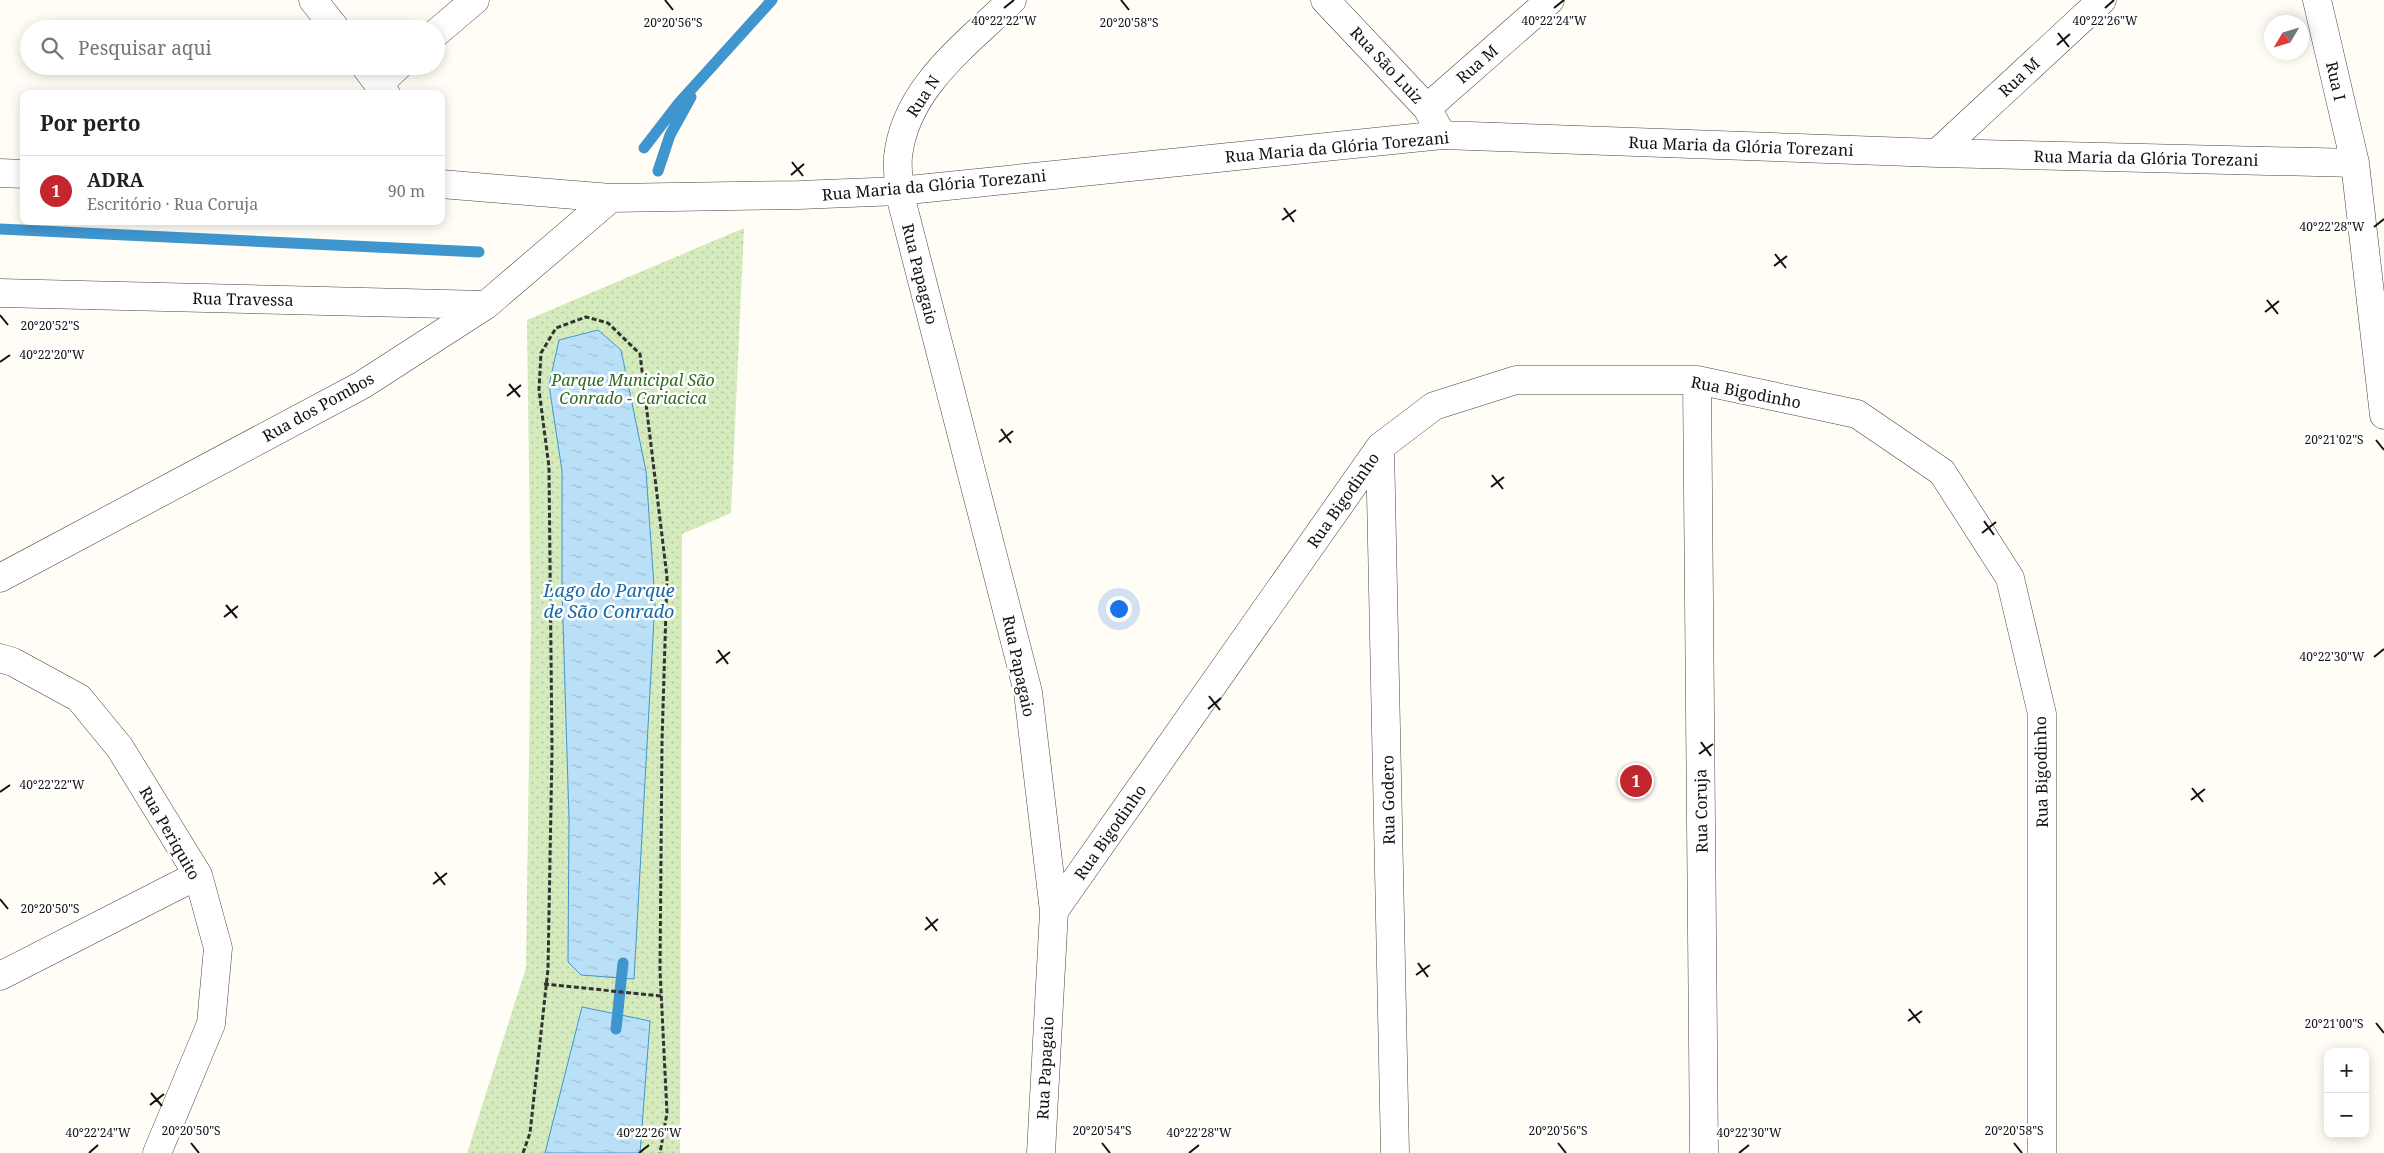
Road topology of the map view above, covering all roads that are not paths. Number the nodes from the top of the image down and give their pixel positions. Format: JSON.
{"nodes":[{"id":1,"x":313,"y":0,"type":"edge"},
{"id":2,"x":475,"y":0,"type":"edge"},
{"id":3,"x":1012,"y":0,"type":"edge"},
{"id":4,"x":1325,"y":0,"type":"edge"},
{"id":5,"x":1550,"y":0,"type":"edge"},
{"id":6,"x":2102,"y":0,"type":"edge"},
{"id":7,"x":2317,"y":0,"type":"edge"},
{"id":8,"x":329,"y":20,"type":"edge"},
{"id":9,"x":445,"y":25,"type":"edge"},
{"id":10,"x":1427,"y":108,"type":"junction"},
{"id":11,"x":1442,"y":135,"type":"junction"},
{"id":12,"x":1937,"y":154,"type":"junction"},
{"id":13,"x":2355,"y":163,"type":"junction"},
{"id":14,"x":0,"y":173,"type":"edge"},
{"id":15,"x":20,"y":174,"type":"edge"},
{"id":16,"x":445,"y":180,"type":"edge"},
{"id":17,"x":899,"y":191,"type":"junction"},
{"id":18,"x":612,"y":198,"type":"junction"},
{"id":19,"x":0,"y":293,"type":"edge"},
{"id":20,"x":486,"y":305,"type":"junction"},
{"id":21,"x":1697,"y":380,"type":"junction"},
{"id":22,"x":2383,"y":399,"type":"edge"},
{"id":23,"x":1380,"y":447,"type":"junction"},
{"id":24,"x":0,"y":578,"type":"edge"},
{"id":25,"x":0,"y":658,"type":"edge"},
{"id":26,"x":198,"y":875,"type":"junction"},
{"id":27,"x":1054,"y":910,"type":"junction"},
{"id":28,"x":0,"y":976,"type":"edge"},
{"id":29,"x":157,"y":1153,"type":"edge"},
{"id":30,"x":1041,"y":1153,"type":"edge"},
{"id":31,"x":1395,"y":1153,"type":"edge"},
{"id":32,"x":1704,"y":1153,"type":"edge"},
{"id":33,"x":2042,"y":1153,"type":"edge"}],
"edges":[{"from":1,"to":8,"type":"street"},
{"from":2,"to":9,"type":"street"},
{"from":3,"to":17,"type":"street","name":"Rua N"},
{"from":4,"to":10,"type":"street","name":"Rua São Luiz"},
{"from":5,"to":10,"type":"street","name":"Rua M"},
{"from":6,"to":12,"type":"street","name":"Rua M"},
{"from":7,"to":13,"type":"street","name":"Rua I"},
{"from":10,"to":11,"type":"street","name":"Rua São Luiz"},
{"from":11,"to":12,"type":"street","name":"Rua Maria da Glória Torezani"},
{"from":11,"to":17,"type":"street","name":"Rua Maria da Glória Torezani"},
{"from":12,"to":13,"type":"street","name":"Rua Maria da Glória Torezani"},
{"from":13,"to":22,"type":"street","name":"Rua I"},
{"from":14,"to":15,"type":"street"},
{"from":16,"to":18,"type":"street","name":"Rua Maria da Glória Torezani"},
{"from":17,"to":18,"type":"street","name":"Rua Maria da Glória Torezani"},
{"from":17,"to":27,"type":"street","name":"Rua Papagaio"},
{"from":18,"to":20,"type":"street","name":"Rua dos Pombos"},
{"from":19,"to":20,"type":"street","name":"Rua Travessa"},
{"from":20,"to":24,"type":"street","name":"Rua dos Pombos"},
{"from":21,"to":23,"type":"street","name":"Rua Bigodinho"},
{"from":21,"to":32,"type":"street","name":"Rua Coruja"},
{"from":21,"to":33,"type":"street","name":"Rua Bigodinho"},
{"from":23,"to":27,"type":"street","name":"Rua Bigodinho"},
{"from":23,"to":31,"type":"street","name":"Rua Godero"},
{"from":25,"to":26,"type":"street","name":"Rua Periquito"},
{"from":26,"to":28,"type":"street"},
{"from":26,"to":29,"type":"street","name":"Rua Periquito"},
{"from":27,"to":30,"type":"street","name":"Rua Papagaio"}]}
